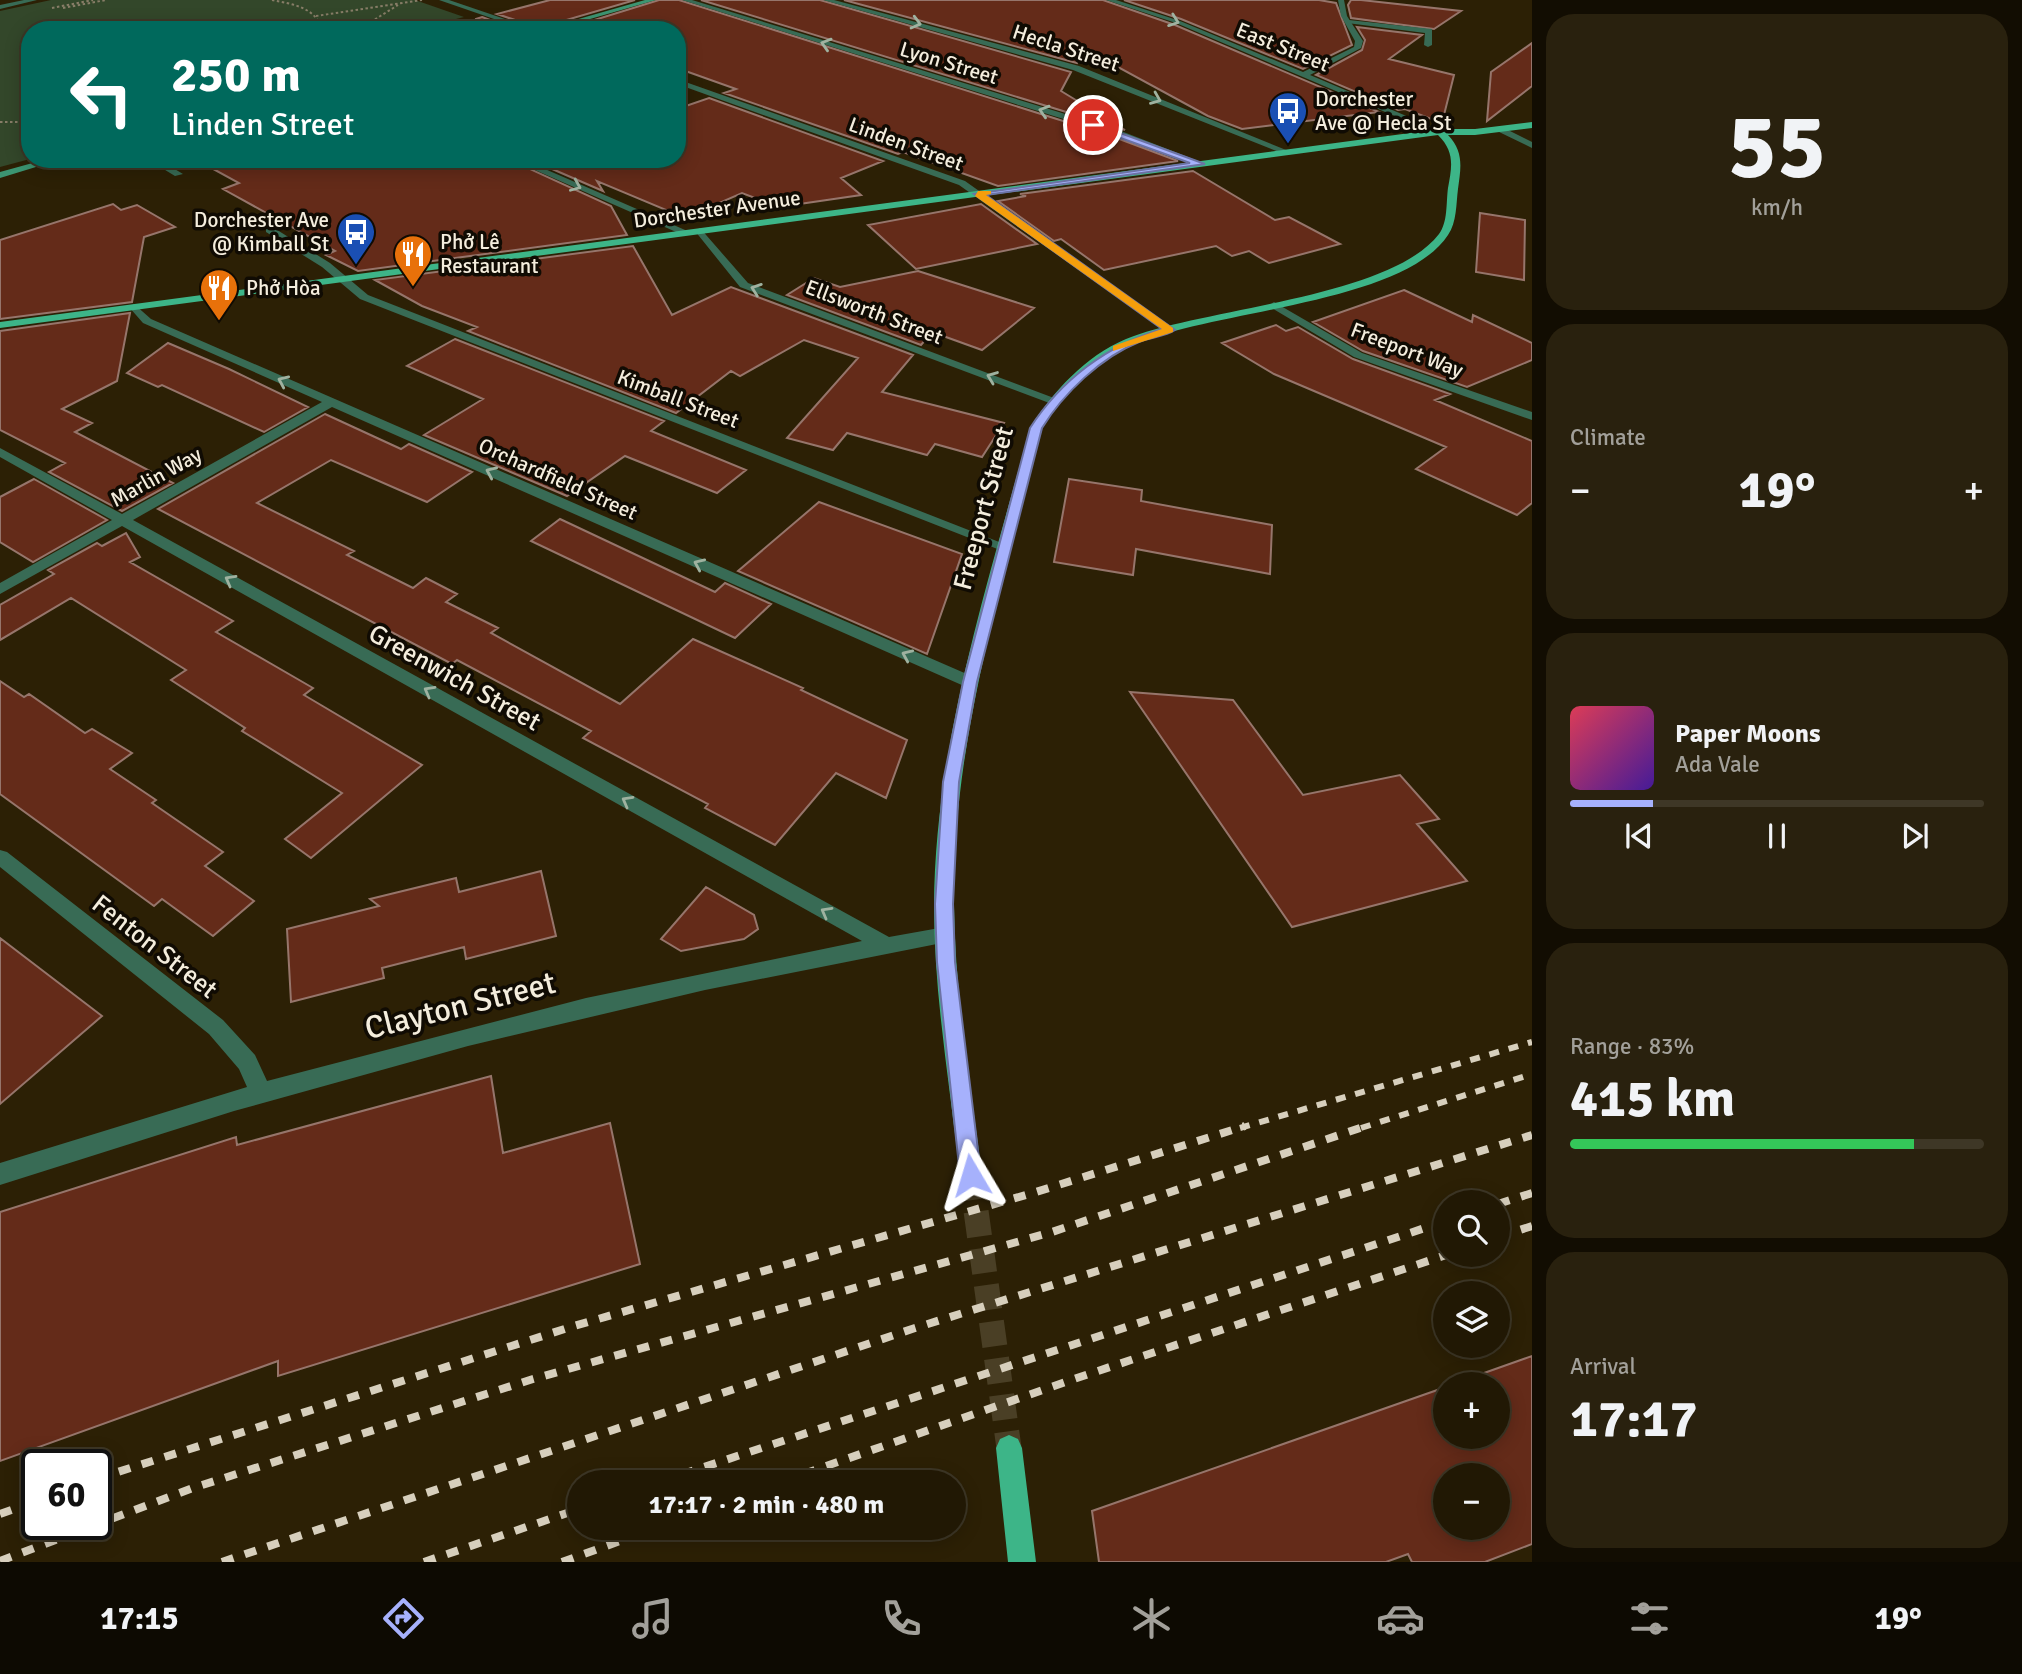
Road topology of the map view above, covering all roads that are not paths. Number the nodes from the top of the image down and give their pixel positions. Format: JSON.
{"nodes":[{"id":1,"x":34,"y":0,"type":"edge"},
{"id":2,"x":442,"y":0,"type":"edge"},
{"id":3,"x":653,"y":0,"type":"edge"},
{"id":4,"x":685,"y":0,"type":"edge"},
{"id":5,"x":826,"y":0,"type":"edge"},
{"id":6,"x":1110,"y":0,"type":"edge"},
{"id":7,"x":1341,"y":0,"type":"edge"},
{"id":8,"x":0,"y":7,"type":"edge"},
{"id":9,"x":506,"y":21,"type":"edge"},
{"id":10,"x":576,"y":21,"type":"edge"},
{"id":11,"x":1349,"y":22,"type":"junction"},
{"id":12,"x":1428,"y":45,"type":"dead end"},
{"id":13,"x":1305,"y":74,"type":"junction"},
{"id":14,"x":686,"y":84,"type":"edge"},
{"id":15,"x":1532,"y":116,"type":"edge"},
{"id":16,"x":1532,"y":125,"type":"edge"},
{"id":17,"x":1500,"y":129,"type":"junction"},
{"id":18,"x":1440,"y":132,"type":"junction"},
{"id":19,"x":1532,"y":145,"type":"edge"},
{"id":20,"x":1287,"y":152,"type":"junction"},
{"id":21,"x":1201,"y":164,"type":"junction"},
{"id":22,"x":25,"y":168,"type":"edge"},
{"id":23,"x":167,"y":168,"type":"edge"},
{"id":24,"x":535,"y":168,"type":"edge"},
{"id":25,"x":178,"y":174,"type":"dead end"},
{"id":26,"x":0,"y":175,"type":"edge"},
{"id":27,"x":978,"y":194,"type":"junction"},
{"id":28,"x":270,"y":230,"type":"dead end"},
{"id":29,"x":700,"y":231,"type":"junction"},
{"id":30,"x":687,"y":233,"type":"junction"},
{"id":31,"x":342,"y":279,"type":"junction"},
{"id":32,"x":1274,"y":305,"type":"junction"},
{"id":33,"x":134,"y":307,"type":"junction"},
{"id":34,"x":0,"y":326,"type":"edge"},
{"id":35,"x":1170,"y":330,"type":"junction"},
{"id":36,"x":1056,"y":401,"type":"junction"},
{"id":37,"x":332,"y":402,"type":"junction"},
{"id":38,"x":1532,"y":416,"type":"edge"},
{"id":39,"x":0,"y":452,"type":"edge"},
{"id":40,"x":122,"y":520,"type":"junction"},
{"id":41,"x":1005,"y":547,"type":"junction"},
{"id":42,"x":0,"y":589,"type":"edge"},
{"id":43,"x":970,"y":682,"type":"junction"},
{"id":44,"x":0,"y":857,"type":"edge"},
{"id":45,"x":945,"y":935,"type":"junction"},
{"id":46,"x":886,"y":945,"type":"junction"},
{"id":47,"x":260,"y":1091,"type":"junction"},
{"id":48,"x":0,"y":1174,"type":"edge"},
{"id":49,"x":971,"y":1175,"type":"tunnel mouth"},
{"id":50,"x":1009,"y":1448,"type":"tunnel mouth"},
{"id":51,"x":1022,"y":1562,"type":"edge"}],
"edges":[{"from":1,"to":8,"type":"street"},
{"from":2,"to":9,"type":"street"},
{"from":3,"to":10,"type":"main road"},
{"from":21,"to":4,"type":"street","name":"Lyon Street","one_way":true},
{"from":5,"to":20,"type":"street","name":"Hecla Street","one_way":true},
{"from":6,"to":13,"type":"street","name":"East Street","one_way":true},
{"from":7,"to":11,"type":"street"},
{"from":11,"to":12,"type":"street"},
{"from":11,"to":13,"type":"street"},
{"from":13,"to":18,"type":"street","name":"East Street"},
{"from":14,"to":27,"type":"street","name":"Linden Street"},
{"from":15,"to":18,"type":"main road","name":"Dorchester Avenue"},
{"from":16,"to":17,"type":"main road","name":"Dorchester Avenue"},
{"from":17,"to":18,"type":"main road","name":"Dorchester Avenue"},
{"from":17,"to":19,"type":"street"},
{"from":18,"to":20,"type":"main road","name":"Dorchester Avenue"},
{"from":18,"to":32,"type":"main road","name":"Freeport Street"},
{"from":20,"to":21,"type":"main road","name":"Dorchester Avenue"},
{"from":21,"to":27,"type":"main road","name":"Dorchester Avenue"},
{"from":22,"to":26,"type":"main road"},
{"from":23,"to":25,"type":"street"},
{"from":24,"to":30,"type":"street","one_way":true},
{"from":27,"to":29,"type":"main road","name":"Dorchester Avenue"},
{"from":27,"to":35,"type":"street","name":"Linden Street"},
{"from":28,"to":31,"type":"street","name":"Kimball Street"},
{"from":29,"to":30,"type":"main road","name":"Dorchester Avenue"},
{"from":36,"to":29,"type":"street","name":"Ellsworth Street","one_way":true},
{"from":30,"to":31,"type":"main road","name":"Dorchester Avenue"},
{"from":31,"to":33,"type":"main road","name":"Dorchester Avenue"},
{"from":31,"to":41,"type":"street","name":"Kimball Street"},
{"from":32,"to":35,"type":"main road","name":"Freeport Street"},
{"from":32,"to":38,"type":"street","name":"Freeport Way"},
{"from":33,"to":34,"type":"main road","name":"Dorchester Avenue"},
{"from":37,"to":33,"type":"street","name":"Orchardfield Street","one_way":true},
{"from":35,"to":36,"type":"main road","name":"Freeport Street"},
{"from":36,"to":41,"type":"main road","name":"Freeport Street"},
{"from":37,"to":40,"type":"street","name":"Marlin Way"},
{"from":43,"to":37,"type":"street","name":"Orchardfield Street","one_way":true},
{"from":39,"to":40,"type":"street","name":"Greenwich Street"},
{"from":40,"to":42,"type":"street","name":"Marlin Way"},
{"from":46,"to":40,"type":"street","name":"Greenwich Street","one_way":true},
{"from":41,"to":43,"type":"main road","name":"Freeport Street"},
{"from":43,"to":45,"type":"main road","name":"Freeport Street"},
{"from":44,"to":47,"type":"street","name":"Fenton Street"},
{"from":45,"to":46,"type":"street","name":"Clayton Street"},
{"from":45,"to":49,"type":"main road","name":"Freeport Street"},
{"from":46,"to":47,"type":"street","name":"Clayton Street"},
{"from":47,"to":48,"type":"street","name":"Clayton Street"},
{"from":50,"to":51,"type":"main road"}]}
